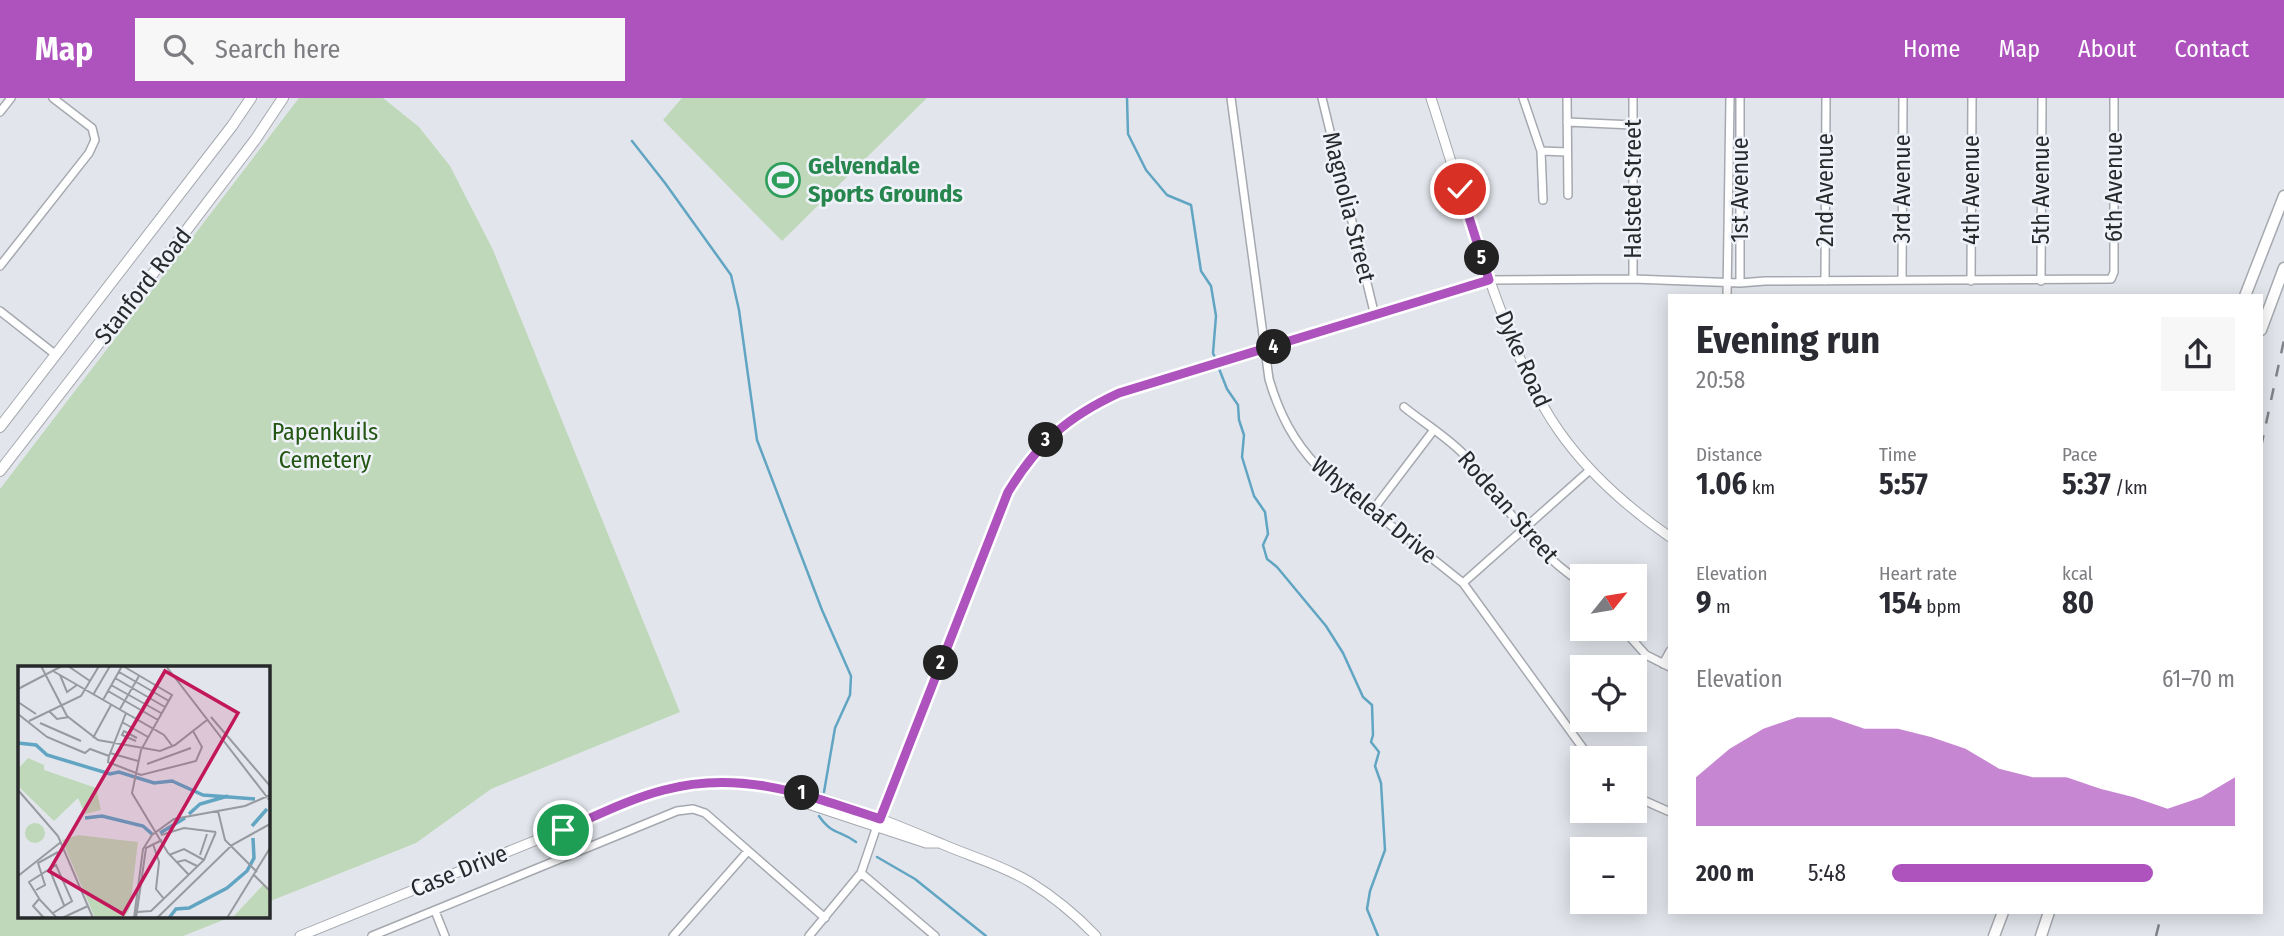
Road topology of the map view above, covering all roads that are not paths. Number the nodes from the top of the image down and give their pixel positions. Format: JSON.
{"nodes":[{"id":1,"x":11,"y":98,"type":"edge"},
{"id":2,"x":54,"y":98,"type":"edge"},
{"id":3,"x":242,"y":98,"type":"edge"},
{"id":4,"x":251,"y":98,"type":"edge"},
{"id":5,"x":283,"y":98,"type":"edge"},
{"id":6,"x":1231,"y":98,"type":"edge"},
{"id":7,"x":1322,"y":98,"type":"edge"},
{"id":8,"x":1431,"y":98,"type":"edge"},
{"id":9,"x":1523,"y":98,"type":"edge"},
{"id":10,"x":1567,"y":98,"type":"edge"},
{"id":11,"x":1633,"y":98,"type":"edge"},
{"id":12,"x":1730,"y":98,"type":"edge"},
{"id":13,"x":1740,"y":98,"type":"edge"},
{"id":14,"x":1826,"y":98,"type":"edge"},
{"id":15,"x":1903,"y":98,"type":"edge"},
{"id":16,"x":1972,"y":98,"type":"edge"},
{"id":17,"x":2042,"y":98,"type":"edge"},
{"id":18,"x":2114,"y":98,"type":"edge"},
{"id":19,"x":0,"y":112,"type":"edge"},
{"id":20,"x":1567,"y":122,"type":"junction"},
{"id":21,"x":1633,"y":125,"type":"junction"},
{"id":22,"x":232,"y":126,"type":"junction"},
{"id":23,"x":1541,"y":151,"type":"junction"},
{"id":24,"x":1567,"y":152,"type":"junction"},
{"id":25,"x":1568,"y":195,"type":"dead end"},
{"id":26,"x":2284,"y":196,"type":"edge"},
{"id":27,"x":1543,"y":200,"type":"dead end"},
{"id":28,"x":0,"y":266,"type":"edge"},
{"id":29,"x":2284,"y":268,"type":"edge"},
{"id":30,"x":1633,"y":279,"type":"junction"},
{"id":31,"x":1489,"y":280,"type":"junction"},
{"id":32,"x":1902,"y":280,"type":"junction"},
{"id":33,"x":1825,"y":281,"type":"junction"},
{"id":34,"x":1971,"y":281,"type":"junction"},
{"id":35,"x":2041,"y":281,"type":"junction"},
{"id":36,"x":1727,"y":282,"type":"junction"},
{"id":37,"x":1740,"y":283,"type":"junction"},
{"id":38,"x":1727,"y":294,"type":"edge"},
{"id":39,"x":2246,"y":294,"type":"edge"},
{"id":40,"x":0,"y":311,"type":"edge"},
{"id":41,"x":1375,"y":316,"type":"junction"},
{"id":42,"x":2263,"y":325,"type":"edge"},
{"id":43,"x":1265,"y":350,"type":"junction"},
{"id":44,"x":56,"y":355,"type":"junction"},
{"id":45,"x":1404,"y":407,"type":"dead end"},
{"id":46,"x":0,"y":427,"type":"edge"},
{"id":47,"x":1433,"y":431,"type":"junction"},
{"id":48,"x":1590,"y":470,"type":"junction"},
{"id":49,"x":0,"y":471,"type":"edge"},
{"id":50,"x":1372,"y":511,"type":"junction"},
{"id":51,"x":1524,"y":529,"type":"junction"},
{"id":52,"x":1668,"y":535,"type":"edge"},
{"id":53,"x":1570,"y":575,"type":"edge"},
{"id":54,"x":1463,"y":583,"type":"junction"},
{"id":55,"x":1634,"y":641,"type":"edge"},
{"id":56,"x":1666,"y":666,"type":"edge"},
{"id":57,"x":1581,"y":746,"type":"edge"},
{"id":58,"x":1647,"y":802,"type":"edge"},
{"id":59,"x":1668,"y":811,"type":"edge"},
{"id":60,"x":878,"y":823,"type":"junction"},
{"id":61,"x":748,"y":851,"type":"junction"},
{"id":62,"x":861,"y":873,"type":"junction"},
{"id":63,"x":435,"y":911,"type":"junction"},
{"id":64,"x":2002,"y":914,"type":"edge"},
{"id":65,"x":2048,"y":914,"type":"edge"},
{"id":66,"x":825,"y":918,"type":"junction"},
{"id":67,"x":300,"y":936,"type":"edge"},
{"id":68,"x":372,"y":936,"type":"edge"},
{"id":69,"x":445,"y":936,"type":"edge"},
{"id":70,"x":673,"y":936,"type":"edge"},
{"id":71,"x":810,"y":936,"type":"edge"},
{"id":72,"x":935,"y":936,"type":"edge"},
{"id":73,"x":1096,"y":936,"type":"edge"},
{"id":74,"x":1994,"y":936,"type":"edge"},
{"id":75,"x":2040,"y":936,"type":"edge"}],
"edges":[{"from":1,"to":19,"type":"street"},
{"from":2,"to":28,"type":"street"},
{"from":3,"to":22,"type":"main road"},
{"from":4,"to":22,"type":"main road","name":"Stanford Road"},
{"from":5,"to":49,"type":"main road","name":"Stanford Road"},
{"from":6,"to":43,"type":"street","name":"Whyteleaf Drive"},
{"from":7,"to":41,"type":"street","name":"Magnolia Street"},
{"from":8,"to":31,"type":"street","name":"Dyke Road"},
{"from":9,"to":23,"type":"street"},
{"from":10,"to":20,"type":"street"},
{"from":11,"to":21,"type":"street","name":"Halsted Street"},
{"from":12,"to":36,"type":"street"},
{"from":13,"to":37,"type":"street","name":"1st Avenue"},
{"from":14,"to":33,"type":"street","name":"2nd Avenue"},
{"from":15,"to":32,"type":"street","name":"3rd Avenue"},
{"from":16,"to":34,"type":"street","name":"4th Avenue"},
{"from":17,"to":35,"type":"street","name":"5th Avenue"},
{"from":18,"to":35,"type":"street","name":"6th Avenue"},
{"from":20,"to":21,"type":"street"},
{"from":20,"to":24,"type":"street"},
{"from":21,"to":30,"type":"street","name":"Halsted Street"},
{"from":22,"to":44,"type":"main road","name":"Stanford Road"},
{"from":23,"to":24,"type":"street"},
{"from":23,"to":27,"type":"street"},
{"from":24,"to":25,"type":"street"},
{"from":26,"to":39,"type":"main road"},
{"from":29,"to":42,"type":"main road"},
{"from":30,"to":31,"type":"street"},
{"from":30,"to":36,"type":"street"},
{"from":31,"to":41,"type":"street"},
{"from":31,"to":48,"type":"street","name":"Dyke Road"},
{"from":32,"to":33,"type":"street"},
{"from":32,"to":34,"type":"street"},
{"from":33,"to":37,"type":"street"},
{"from":34,"to":35,"type":"street"},
{"from":36,"to":37,"type":"street"},
{"from":36,"to":38,"type":"street"},
{"from":40,"to":44,"type":"street"},
{"from":41,"to":43,"type":"street"},
{"from":43,"to":50,"type":"street","name":"Whyteleaf Drive"},
{"from":43,"to":60,"type":"street"},
{"from":44,"to":46,"type":"main road","name":"Stanford Road"},
{"from":45,"to":47,"type":"street","name":"Rodean Street"},
{"from":47,"to":50,"type":"street","name":"Rodean Street"},
{"from":47,"to":51,"type":"street","name":"Rodean Street"},
{"from":48,"to":51,"type":"street"},
{"from":48,"to":52,"type":"street","name":"Dyke Road"},
{"from":50,"to":54,"type":"street","name":"Whyteleaf Drive"},
{"from":51,"to":53,"type":"street","name":"Rodean Street"},
{"from":51,"to":54,"type":"street"},
{"from":54,"to":57,"type":"street","name":"Whyteleaf Drive"},
{"from":55,"to":56,"type":"street"},
{"from":58,"to":59,"type":"street"},
{"from":60,"to":62,"type":"street"},
{"from":60,"to":67,"type":"street","name":"Case Drive"},
{"from":60,"to":73,"type":"street","name":"Case Drive"},
{"from":61,"to":63,"type":"street"},
{"from":61,"to":66,"type":"street"},
{"from":61,"to":70,"type":"street"},
{"from":62,"to":66,"type":"street"},
{"from":62,"to":72,"type":"street"},
{"from":63,"to":68,"type":"street"},
{"from":63,"to":69,"type":"street"},
{"from":64,"to":74,"type":"main road"},
{"from":65,"to":75,"type":"main road"},
{"from":66,"to":71,"type":"street"}]}
